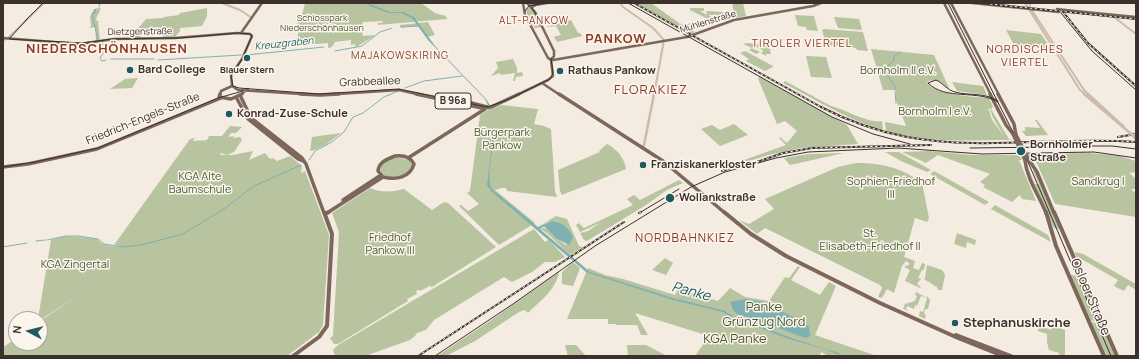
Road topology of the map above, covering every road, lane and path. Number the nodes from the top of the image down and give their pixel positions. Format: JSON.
{"nodes":[{"id":1,"x":44,"y":3,"type":"edge"},
{"id":2,"x":222,"y":3,"type":"edge"},
{"id":3,"x":262,"y":3,"type":"edge"},
{"id":4,"x":523,"y":3,"type":"edge"},
{"id":5,"x":527,"y":3,"type":"edge"},
{"id":6,"x":547,"y":3,"type":"edge"},
{"id":7,"x":620,"y":3,"type":"edge"},
{"id":8,"x":821,"y":3,"type":"edge"},
{"id":9,"x":944,"y":3,"type":"edge"},
{"id":10,"x":951,"y":3,"type":"edge"},
{"id":11,"x":972,"y":3,"type":"edge"},
{"id":12,"x":991,"y":3,"type":"edge"},
{"id":13,"x":1029,"y":3,"type":"edge"},
{"id":14,"x":530,"y":6,"type":"junction"},
{"id":15,"x":1028,"y":7,"type":"edge"},
{"id":16,"x":524,"y":8,"type":"junction"},
{"id":17,"x":1111,"y":16,"type":"junction"},
{"id":18,"x":252,"y":18,"type":"junction"},
{"id":19,"x":1136,"y":18,"type":"edge"},
{"id":20,"x":542,"y":28,"type":"junction"},
{"id":21,"x":533,"y":29,"type":"junction"},
{"id":22,"x":241,"y":33,"type":"junction"},
{"id":23,"x":1136,"y":34,"type":"edge"},
{"id":24,"x":4,"y":39,"type":"edge"},
{"id":25,"x":664,"y":40,"type":"junction"},
{"id":26,"x":552,"y":60,"type":"junction"},
{"id":27,"x":549,"y":80,"type":"junction"},
{"id":28,"x":542,"y":83,"type":"junction"},
{"id":29,"x":232,"y":86,"type":"junction"},
{"id":30,"x":551,"y":88,"type":"junction"},
{"id":31,"x":248,"y":89,"type":"junction"},
{"id":32,"x":238,"y":96,"type":"junction"},
{"id":33,"x":220,"y":97,"type":"junction"},
{"id":34,"x":992,"y":97,"type":"junction"},
{"id":35,"x":1000,"y":97,"type":"junction"},
{"id":36,"x":489,"y":107,"type":"junction"},
{"id":37,"x":1121,"y":125,"type":"junction"},
{"id":38,"x":1015,"y":135,"type":"junction"},
{"id":39,"x":1136,"y":138,"type":"edge"},
{"id":40,"x":641,"y":146,"type":"junction"},
{"id":41,"x":409,"y":158,"type":"junction"},
{"id":42,"x":1027,"y":160,"type":"junction"},
{"id":43,"x":3,"y":167,"type":"edge"},
{"id":44,"x":382,"y":176,"type":"junction"},
{"id":45,"x":325,"y":213,"type":"junction"},
{"id":46,"x":976,"y":344,"type":"junction"},
{"id":47,"x":293,"y":356,"type":"edge"},
{"id":48,"x":1003,"y":356,"type":"edge"},
{"id":49,"x":1011,"y":356,"type":"edge"},
{"id":50,"x":1104,"y":356,"type":"edge"},
{"id":51,"x":1117,"y":356,"type":"edge"}],
"edges":[{"from":1,"to":24,"type":"street"},
{"from":2,"to":18,"type":"street"},
{"from":3,"to":18,"type":"main road"},
{"from":4,"to":16,"type":"main road"},
{"from":5,"to":14,"type":"main road"},
{"from":6,"to":14,"type":"main road"},
{"from":7,"to":25,"type":"street"},
{"from":8,"to":25,"type":"main road","name":"Mühlenstraße"},
{"from":9,"to":34,"type":"main road"},
{"from":10,"to":35,"type":"main road"},
{"from":11,"to":15,"type":"main road"},
{"from":12,"to":15,"type":"main road"},
{"from":13,"to":15,"type":"street"},
{"from":14,"to":16,"type":"main road"},
{"from":14,"to":20,"type":"main road"},
{"from":15,"to":17,"type":"main road","bridge":true},
{"from":15,"to":37,"type":"street"},
{"from":15,"to":37,"type":"street"},
{"from":16,"to":21,"type":"main road"},
{"from":17,"to":19,"type":"main road"},
{"from":17,"to":23,"type":"street"},
{"from":18,"to":22,"type":"main road"},
{"from":20,"to":21,"type":"main road"},
{"from":20,"to":26,"type":"main road"},
{"from":21,"to":26,"type":"main road"},
{"from":22,"to":24,"type":"main road","name":"Dietzgenstraße"},
{"from":22,"to":29,"type":"main road"},
{"from":25,"to":26,"type":"main road","name":"Mühlenstraße"},
{"from":25,"to":40,"type":"street"},
{"from":26,"to":27,"type":"main road"},
{"from":27,"to":28,"type":"main road"},
{"from":27,"to":30,"type":"main road"},
{"from":28,"to":30,"type":"main road"},
{"from":28,"to":36,"type":"main road"},
{"from":29,"to":31,"type":"main road","name":"Grabbeallee"},
{"from":29,"to":33,"type":"main road"},
{"from":30,"to":40,"type":"main road"},
{"from":31,"to":32,"type":"main road"},
{"from":31,"to":36,"type":"main road","name":"Grabbeallee","number":"B 96a"},
{"from":32,"to":33,"type":"main road"},
{"from":32,"to":45,"type":"main road"},
{"from":33,"to":43,"type":"main road","name":"Friedrich-Engels-Straße"},
{"from":34,"to":35,"type":"main road"},
{"from":34,"to":38,"type":"main road"},
{"from":35,"to":38,"type":"main road"},
{"from":36,"to":41,"type":"main road"},
{"from":37,"to":39,"type":"street","bridge":true},
{"from":38,"to":42,"type":"main road","bridge":true},
{"from":40,"to":46,"type":"main road"},
{"from":41,"to":44,"type":"main road"},
{"from":41,"to":44,"type":"main road"},
{"from":42,"to":50,"type":"main road","name":"Osloer Straße"},
{"from":42,"to":51,"type":"main road","name":"Osloer Straße"},
{"from":44,"to":45,"type":"main road"},
{"from":45,"to":47,"type":"main road"},
{"from":46,"to":48,"type":"main road"},
{"from":46,"to":49,"type":"main road"}]}
